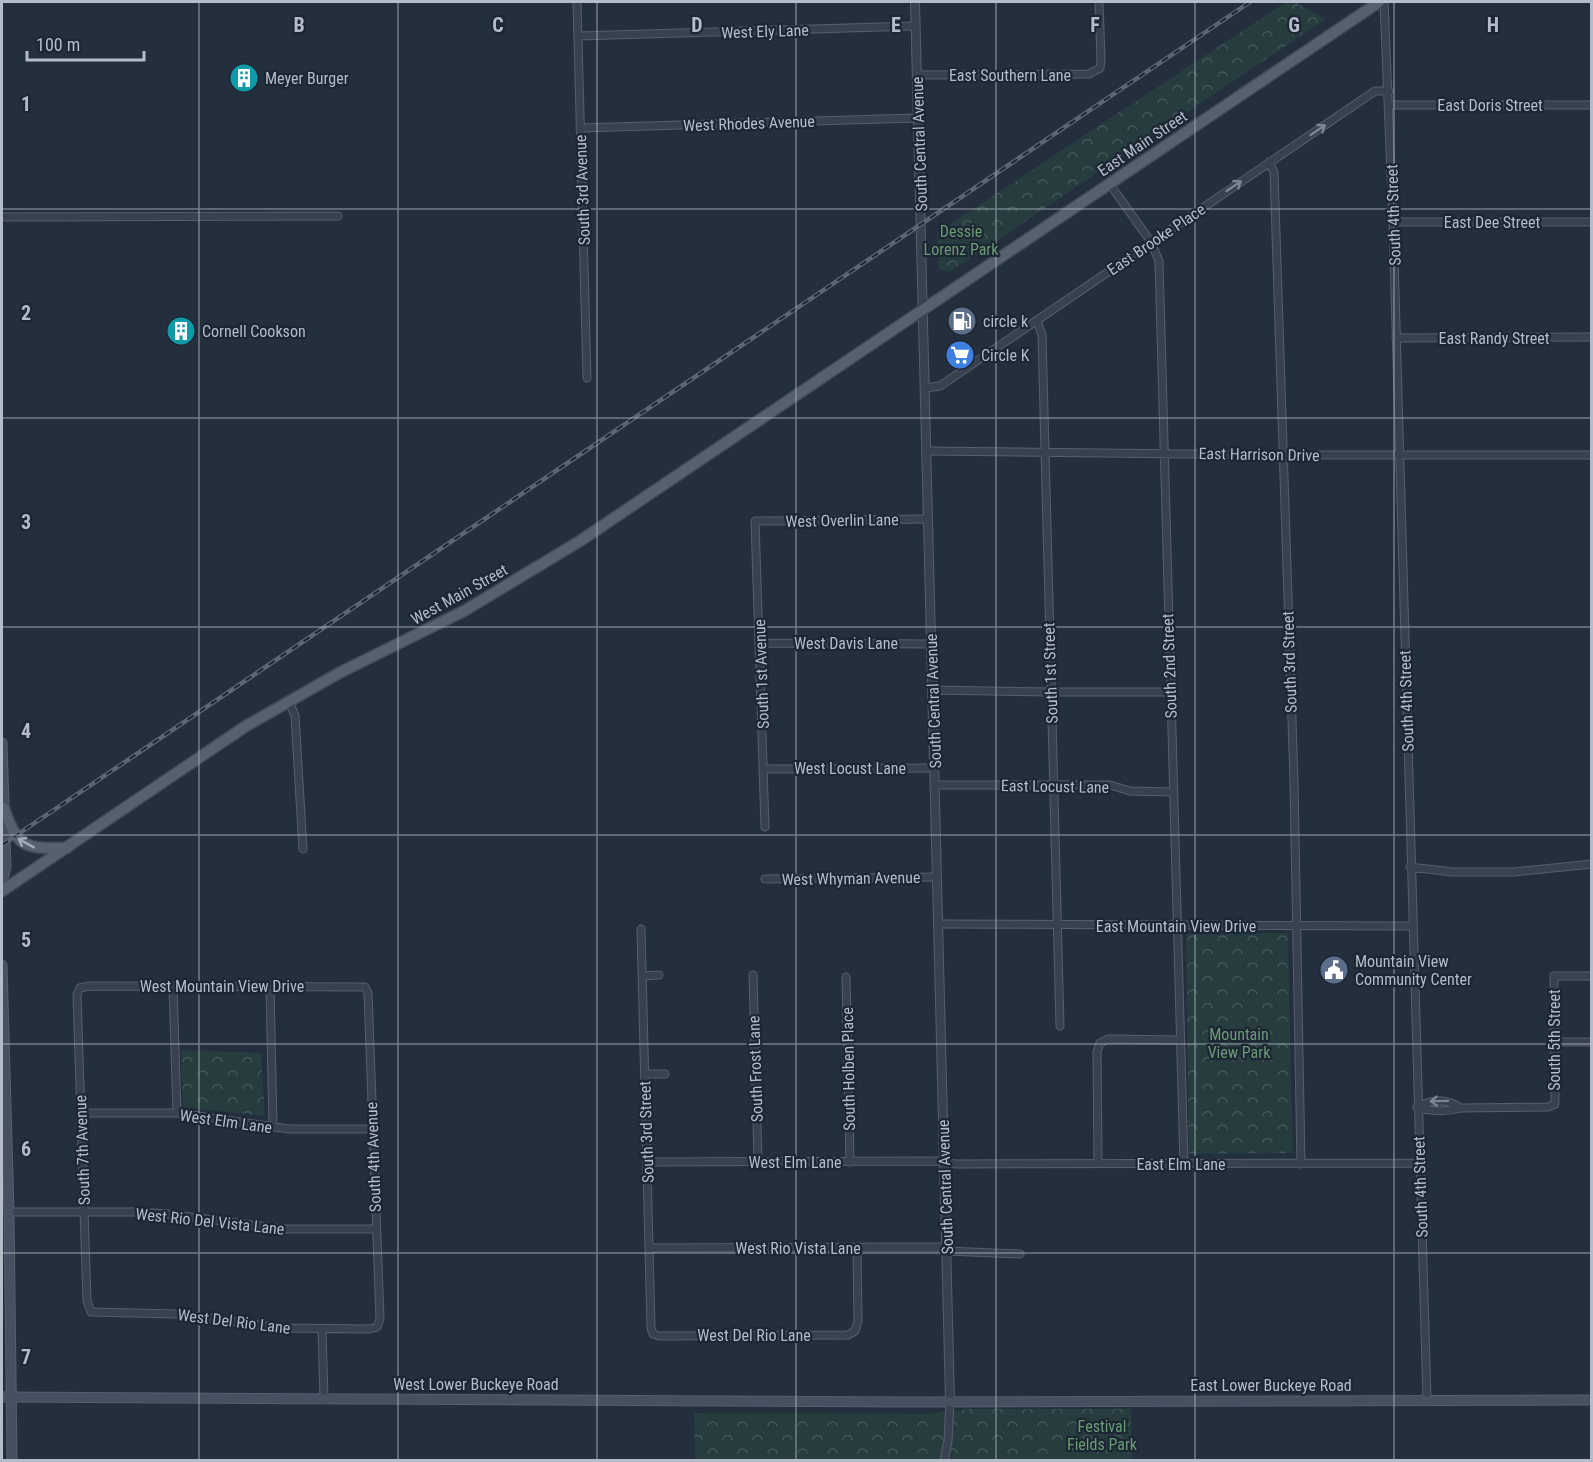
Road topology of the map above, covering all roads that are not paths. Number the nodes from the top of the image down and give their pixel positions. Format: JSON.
{"nodes":[{"id":1,"x":577,"y":2,"type":"edge"},
{"id":2,"x":915,"y":2,"type":"edge"},
{"id":3,"x":1099,"y":2,"type":"edge"},
{"id":4,"x":1378,"y":2,"type":"edge"},
{"id":5,"x":1384,"y":2,"type":"edge"},
{"id":6,"x":915,"y":26,"type":"junction"},
{"id":7,"x":578,"y":36,"type":"junction"},
{"id":8,"x":917,"y":75,"type":"junction"},
{"id":9,"x":1389,"y":91,"type":"junction"},
{"id":10,"x":1389,"y":105,"type":"junction"},
{"id":11,"x":1592,"y":105,"type":"edge"},
{"id":12,"x":918,"y":118,"type":"junction"},
{"id":13,"x":580,"y":128,"type":"junction"},
{"id":14,"x":1269,"y":162,"type":"junction"},
{"id":15,"x":1109,"y":183,"type":"junction"},
{"id":16,"x":338,"y":216,"type":"dead end"},
{"id":17,"x":2,"y":217,"type":"edge"},
{"id":18,"x":1393,"y":222,"type":"junction"},
{"id":19,"x":1592,"y":222,"type":"edge"},
{"id":20,"x":1151,"y":242,"type":"junction"},
{"id":21,"x":923,"y":309,"type":"junction"},
{"id":22,"x":1036,"y":321,"type":"junction"},
{"id":23,"x":1592,"y":337,"type":"edge"},
{"id":24,"x":1396,"y":338,"type":"junction"},
{"id":25,"x":587,"y":378,"type":"dead end"},
{"id":26,"x":925,"y":388,"type":"junction"},
{"id":27,"x":926,"y":451,"type":"junction"},
{"id":28,"x":1044,"y":452,"type":"junction"},
{"id":29,"x":1163,"y":452,"type":"junction"},
{"id":30,"x":1592,"y":454,"type":"edge"},
{"id":31,"x":1282,"y":455,"type":"junction"},
{"id":32,"x":1399,"y":455,"type":"junction"},
{"id":33,"x":928,"y":519,"type":"junction"},
{"id":34,"x":755,"y":520,"type":"joint"},
{"id":35,"x":760,"y":643,"type":"junction"},
{"id":36,"x":932,"y":644,"type":"junction"},
{"id":37,"x":933,"y":690,"type":"junction"},
{"id":38,"x":1050,"y":692,"type":"junction"},
{"id":39,"x":1170,"y":692,"type":"junction"},
{"id":40,"x":289,"y":701,"type":"junction"},
{"id":41,"x":2,"y":743,"type":"edge"},
{"id":42,"x":935,"y":768,"type":"junction"},
{"id":43,"x":764,"y":769,"type":"junction"},
{"id":44,"x":1054,"y":785,"type":"junction"},
{"id":45,"x":936,"y":786,"type":"junction"},
{"id":46,"x":1173,"y":792,"type":"junction"},
{"id":47,"x":4,"y":808,"type":"junction"},
{"id":48,"x":765,"y":827,"type":"dead end"},
{"id":49,"x":67,"y":848,"type":"junction"},
{"id":50,"x":303,"y":849,"type":"dead end"},
{"id":51,"x":1592,"y":864,"type":"edge"},
{"id":52,"x":1410,"y":867,"type":"junction"},
{"id":53,"x":937,"y":877,"type":"junction"},
{"id":54,"x":765,"y":879,"type":"dead end"},
{"id":55,"x":2,"y":882,"type":"edge"},
{"id":56,"x":2,"y":891,"type":"edge"},
{"id":57,"x":938,"y":924,"type":"junction"},
{"id":58,"x":1058,"y":925,"type":"junction"},
{"id":59,"x":1177,"y":926,"type":"junction"},
{"id":60,"x":1295,"y":926,"type":"junction"},
{"id":61,"x":1413,"y":926,"type":"junction"},
{"id":62,"x":641,"y":929,"type":"dead end"},
{"id":63,"x":2,"y":965,"type":"edge"},
{"id":64,"x":659,"y":975,"type":"dead end"},
{"id":65,"x":753,"y":975,"type":"dead end"},
{"id":66,"x":642,"y":976,"type":"junction"},
{"id":67,"x":1592,"y":976,"type":"edge"},
{"id":68,"x":846,"y":977,"type":"dead end"},
{"id":69,"x":173,"y":986,"type":"junction"},
{"id":70,"x":270,"y":986,"type":"junction"},
{"id":71,"x":365,"y":987,"type":"joint"},
{"id":72,"x":80,"y":988,"type":"joint"},
{"id":73,"x":1060,"y":1026,"type":"dead end"},
{"id":74,"x":1179,"y":1040,"type":"junction"},
{"id":75,"x":1554,"y":1042,"type":"junction"},
{"id":76,"x":1592,"y":1042,"type":"edge"},
{"id":77,"x":645,"y":1074,"type":"junction"},
{"id":78,"x":664,"y":1074,"type":"dead end"},
{"id":79,"x":1417,"y":1107,"type":"junction"},
{"id":80,"x":81,"y":1113,"type":"junction"},
{"id":81,"x":177,"y":1113,"type":"junction"},
{"id":82,"x":4,"y":1121,"type":"edge"},
{"id":83,"x":273,"y":1127,"type":"junction"},
{"id":84,"x":371,"y":1129,"type":"junction"},
{"id":85,"x":943,"y":1161,"type":"junction"},
{"id":86,"x":647,"y":1162,"type":"junction"},
{"id":87,"x":758,"y":1162,"type":"junction"},
{"id":88,"x":850,"y":1162,"type":"junction"},
{"id":89,"x":1098,"y":1163,"type":"junction"},
{"id":90,"x":1420,"y":1163,"type":"junction"},
{"id":91,"x":1184,"y":1164,"type":"junction"},
{"id":92,"x":1301,"y":1164,"type":"junction"},
{"id":93,"x":9,"y":1212,"type":"junction"},
{"id":94,"x":83,"y":1212,"type":"junction"},
{"id":95,"x":375,"y":1228,"type":"junction"},
{"id":96,"x":649,"y":1248,"type":"junction"},
{"id":97,"x":857,"y":1248,"type":"junction"},
{"id":98,"x":947,"y":1249,"type":"junction"},
{"id":99,"x":1020,"y":1254,"type":"dead end"},
{"id":100,"x":91,"y":1312,"type":"joint"},
{"id":101,"x":377,"y":1327,"type":"joint"},
{"id":102,"x":322,"y":1329,"type":"junction"},
{"id":103,"x":653,"y":1334,"type":"joint"},
{"id":104,"x":6,"y":1397,"type":"edge"},
{"id":105,"x":324,"y":1398,"type":"junction"},
{"id":106,"x":1427,"y":1400,"type":"junction"},
{"id":107,"x":1592,"y":1400,"type":"edge"},
{"id":108,"x":950,"y":1401,"type":"junction"},
{"id":109,"x":12,"y":1461,"type":"edge"},
{"id":110,"x":944,"y":1461,"type":"edge"}],
"edges":[{"from":1,"to":7,"type":"street","name":"South 3rd Avenue"},
{"from":2,"to":6,"type":"street","name":"South Central Avenue"},
{"from":3,"to":8,"type":"street","name":"East Southern Lane"},
{"from":4,"to":15,"type":"main road","name":"East Main Street"},
{"from":5,"to":9,"type":"street","name":"South 4th Street"},
{"from":6,"to":7,"type":"street","name":"West Ely Lane"},
{"from":6,"to":8,"type":"street","name":"South Central Avenue"},
{"from":7,"to":13,"type":"street","name":"South 3rd Avenue"},
{"from":8,"to":12,"type":"street","name":"South Central Avenue"},
{"from":9,"to":10,"type":"street","name":"South 4th Street"},
{"from":14,"to":9,"type":"street","name":"East Brooke Place","one_way":true},
{"from":10,"to":11,"type":"street","name":"East Doris Street"},
{"from":10,"to":18,"type":"street","name":"South 4th Street"},
{"from":12,"to":13,"type":"street","name":"West Rhodes Avenue"},
{"from":12,"to":21,"type":"street","name":"South Central Avenue"},
{"from":13,"to":25,"type":"street","name":"South 3rd Avenue"},
{"from":20,"to":14,"type":"street","name":"East Brooke Place","one_way":true},
{"from":14,"to":31,"type":"street","name":"South 3rd Street"},
{"from":15,"to":20,"type":"street","name":"South 2nd Street"},
{"from":15,"to":21,"type":"main road","name":"East Main Street"},
{"from":16,"to":17,"type":"street"},
{"from":18,"to":19,"type":"street","name":"East Dee Street"},
{"from":18,"to":24,"type":"street","name":"South 4th Street"},
{"from":20,"to":22,"type":"street","name":"East Brooke Place"},
{"from":20,"to":29,"type":"street","name":"South 2nd Street"},
{"from":21,"to":26,"type":"street","name":"South Central Avenue"},
{"from":21,"to":40,"type":"main road","name":"West Main Street"},
{"from":22,"to":26,"type":"street","name":"East Brooke Place"},
{"from":22,"to":28,"type":"street","name":"South 1st Street"},
{"from":23,"to":24,"type":"street","name":"East Randy Street"},
{"from":24,"to":32,"type":"street","name":"South 4th Street"},
{"from":26,"to":27,"type":"street","name":"South Central Avenue"},
{"from":27,"to":28,"type":"street","name":"East Harrison Drive"},
{"from":27,"to":33,"type":"street","name":"South Central Avenue"},
{"from":28,"to":29,"type":"street","name":"East Harrison Drive"},
{"from":28,"to":38,"type":"street","name":"South 1st Street"},
{"from":29,"to":31,"type":"street","name":"East Harrison Drive"},
{"from":29,"to":39,"type":"street","name":"South 2nd Street"},
{"from":30,"to":32,"type":"street","name":"East Harrison Drive"},
{"from":31,"to":32,"type":"street","name":"East Harrison Drive"},
{"from":31,"to":60,"type":"street","name":"South 3rd Street"},
{"from":32,"to":52,"type":"street","name":"South 4th Street"},
{"from":33,"to":34,"type":"street","name":"West Overlin Lane"},
{"from":33,"to":36,"type":"street","name":"South Central Avenue"},
{"from":34,"to":35,"type":"street","name":"South 1st Avenue"},
{"from":35,"to":36,"type":"street","name":"West Davis Lane"},
{"from":35,"to":43,"type":"street","name":"South 1st Avenue"},
{"from":36,"to":37,"type":"street","name":"South Central Avenue"},
{"from":37,"to":38,"type":"street"},
{"from":37,"to":42,"type":"street","name":"South Central Avenue"},
{"from":38,"to":39,"type":"street"},
{"from":38,"to":44,"type":"street","name":"South 1st Street"},
{"from":39,"to":46,"type":"street","name":"South 2nd Street"},
{"from":40,"to":49,"type":"main road","name":"West Main Street"},
{"from":40,"to":50,"type":"street"},
{"from":41,"to":47,"type":"main road"},
{"from":42,"to":43,"type":"street","name":"West Locust Lane"},
{"from":42,"to":45,"type":"street","name":"South Central Avenue"},
{"from":43,"to":48,"type":"street","name":"South 1st Avenue"},
{"from":44,"to":45,"type":"street","name":"East Locust Lane"},
{"from":44,"to":46,"type":"street","name":"East Locust Lane"},
{"from":44,"to":58,"type":"street","name":"South 1st Street"},
{"from":45,"to":53,"type":"street","name":"South Central Avenue"},
{"from":46,"to":59,"type":"street","name":"South 2nd Street"},
{"from":49,"to":47,"type":"main road","one_way":true},
{"from":47,"to":55,"type":"main road"},
{"from":49,"to":56,"type":"main road","name":"West Main Street"},
{"from":51,"to":52,"type":"street"},
{"from":52,"to":61,"type":"street","name":"South 4th Street"},
{"from":53,"to":54,"type":"street","name":"West Whyman Avenue"},
{"from":53,"to":57,"type":"street","name":"South Central Avenue"},
{"from":57,"to":58,"type":"street","name":"East Mountain View Drive"},
{"from":57,"to":85,"type":"street","name":"South Central Avenue"},
{"from":58,"to":59,"type":"street","name":"East Mountain View Drive"},
{"from":58,"to":73,"type":"street","name":"South 1st Street"},
{"from":59,"to":60,"type":"street","name":"East Mountain View Drive"},
{"from":59,"to":74,"type":"street","name":"South 2nd Street"},
{"from":60,"to":61,"type":"street","name":"East Mountain View Drive"},
{"from":60,"to":92,"type":"street","name":"South 3rd Street"},
{"from":61,"to":79,"type":"street","name":"South 4th Street"},
{"from":62,"to":66,"type":"street","name":"South 3rd Street"},
{"from":63,"to":82,"type":"main road"},
{"from":64,"to":66,"type":"street"},
{"from":65,"to":87,"type":"street","name":"South Frost Lane"},
{"from":66,"to":77,"type":"street","name":"South 3rd Street"},
{"from":67,"to":75,"type":"street","name":"South 5th Street"},
{"from":68,"to":88,"type":"street","name":"South Holben Place"},
{"from":69,"to":70,"type":"street","name":"West Mountain View Drive"},
{"from":69,"to":72,"type":"street","name":"West Mountain View Drive"},
{"from":69,"to":81,"type":"street"},
{"from":70,"to":71,"type":"street","name":"West Mountain View Drive"},
{"from":70,"to":83,"type":"street"},
{"from":71,"to":84,"type":"street","name":"South 4th Avenue"},
{"from":72,"to":80,"type":"street","name":"South 7th Avenue"},
{"from":74,"to":89,"type":"street"},
{"from":74,"to":91,"type":"street","name":"South 2nd Street"},
{"from":75,"to":76,"type":"street"},
{"from":75,"to":79,"type":"street","name":"South 5th Street"},
{"from":77,"to":78,"type":"street"},
{"from":77,"to":86,"type":"street","name":"South 3rd Street"},
{"from":79,"to":90,"type":"street","name":"South 4th Street"},
{"from":80,"to":81,"type":"street","name":"West Elm Lane"},
{"from":80,"to":94,"type":"street","name":"South 7th Avenue"},
{"from":81,"to":83,"type":"street","name":"West Elm Lane"},
{"from":82,"to":93,"type":"main road"},
{"from":83,"to":84,"type":"street","name":"West Elm Lane"},
{"from":84,"to":95,"type":"street","name":"South 4th Avenue"},
{"from":85,"to":88,"type":"street","name":"West Elm Lane"},
{"from":85,"to":89,"type":"street","name":"East Elm Lane"},
{"from":85,"to":98,"type":"street","name":"South Central Avenue"},
{"from":86,"to":87,"type":"street","name":"West Elm Lane"},
{"from":86,"to":96,"type":"street","name":"South 3rd Street"},
{"from":87,"to":88,"type":"street","name":"West Elm Lane"},
{"from":89,"to":91,"type":"street","name":"East Elm Lane"},
{"from":90,"to":92,"type":"street","name":"East Elm Lane"},
{"from":90,"to":106,"type":"street","name":"South 4th Street"},
{"from":91,"to":92,"type":"street","name":"East Elm Lane"},
{"from":93,"to":94,"type":"street","name":"West Rio Del Vista Lane"},
{"from":93,"to":104,"type":"main road"},
{"from":94,"to":95,"type":"street","name":"West Rio Del Vista Lane"},
{"from":94,"to":100,"type":"street","name":"South 7th Avenue"},
{"from":95,"to":101,"type":"street","name":"South 4th Avenue"},
{"from":96,"to":97,"type":"street","name":"West Rio Vista Lane"},
{"from":96,"to":103,"type":"street","name":"South 3rd Street"},
{"from":97,"to":98,"type":"street","name":"West Rio Vista Lane"},
{"from":97,"to":103,"type":"street","name":"West Del Rio Lane"},
{"from":98,"to":99,"type":"street","name":"West Rio Vista Lane"},
{"from":98,"to":108,"type":"street","name":"South Central Avenue"},
{"from":100,"to":102,"type":"street","name":"West Del Rio Lane"},
{"from":101,"to":102,"type":"street","name":"West Del Rio Lane"},
{"from":102,"to":105,"type":"street"},
{"from":104,"to":105,"type":"main road","name":"West Lower Buckeye Road"},
{"from":104,"to":109,"type":"main road"},
{"from":105,"to":108,"type":"main road","name":"West Lower Buckeye Road"},
{"from":106,"to":107,"type":"main road","name":"East Lower Buckeye Road"},
{"from":106,"to":108,"type":"main road","name":"East Lower Buckeye Road"},
{"from":108,"to":110,"type":"street"}]}
